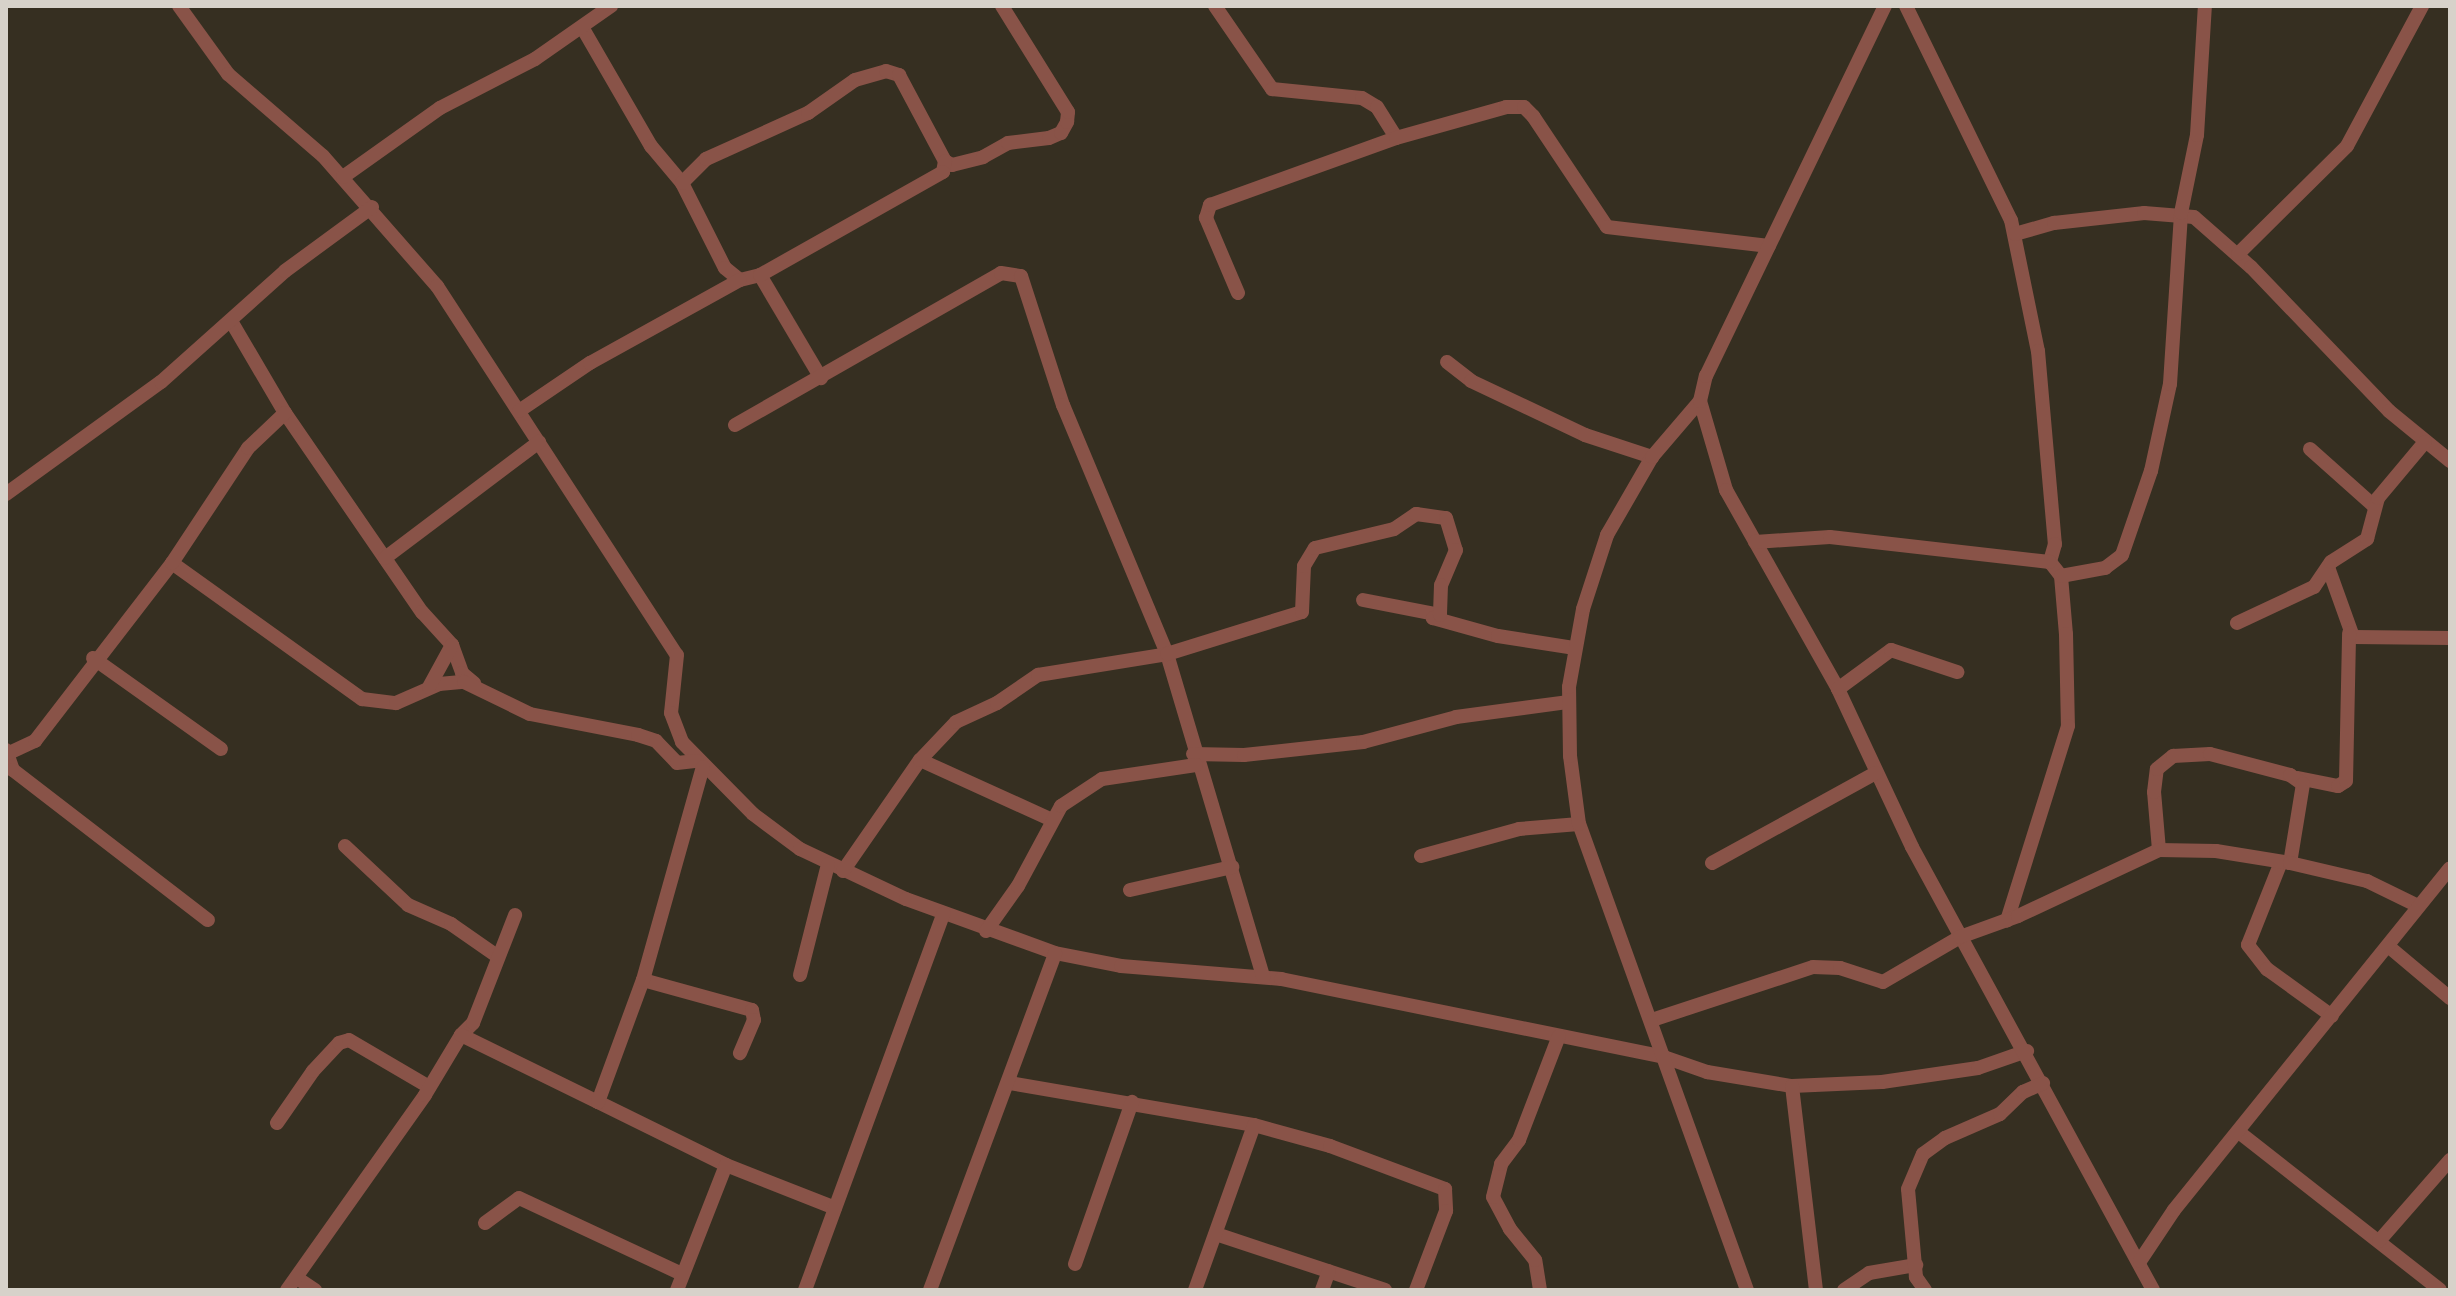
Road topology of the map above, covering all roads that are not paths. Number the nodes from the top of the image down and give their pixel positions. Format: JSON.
{"nodes":[{"id":1,"x":179,"y":6,"type":"edge"},
{"id":2,"x":611,"y":6,"type":"edge"},
{"id":3,"x":1002,"y":6,"type":"edge"},
{"id":4,"x":1215,"y":6,"type":"edge"},
{"id":5,"x":1885,"y":6,"type":"edge"},
{"id":6,"x":1906,"y":6,"type":"edge"},
{"id":7,"x":2205,"y":6,"type":"edge"},
{"id":8,"x":2422,"y":6,"type":"edge"},
{"id":9,"x":582,"y":27,"type":"junction"},
{"id":10,"x":1396,"y":138,"type":"junction"},
{"id":11,"x":945,"y":161,"type":"junction"},
{"id":12,"x":343,"y":177,"type":"junction"},
{"id":13,"x":682,"y":183,"type":"junction"},
{"id":14,"x":372,"y":207,"type":"junction"},
{"id":15,"x":2181,"y":213,"type":"junction"},
{"id":16,"x":2015,"y":234,"type":"junction"},
{"id":17,"x":1769,"y":246,"type":"junction"},
{"id":18,"x":2238,"y":254,"type":"junction"},
{"id":19,"x":760,"y":275,"type":"junction"},
{"id":20,"x":740,"y":280,"type":"junction"},
{"id":21,"x":1238,"y":293,"type":"dead end"},
{"id":22,"x":231,"y":321,"type":"junction"},
{"id":23,"x":1447,"y":362,"type":"dead end"},
{"id":24,"x":821,"y":378,"type":"junction"},
{"id":25,"x":1700,"y":401,"type":"junction"},
{"id":26,"x":519,"y":411,"type":"junction"},
{"id":27,"x":285,"y":413,"type":"junction"},
{"id":28,"x":735,"y":425,"type":"dead end"},
{"id":29,"x":539,"y":442,"type":"junction"},
{"id":30,"x":2425,"y":442,"type":"junction"},
{"id":31,"x":2310,"y":449,"type":"dead end"},
{"id":32,"x":1652,"y":457,"type":"junction"},
{"id":33,"x":2450,"y":461,"type":"edge"},
{"id":34,"x":6,"y":494,"type":"edge"},
{"id":35,"x":2374,"y":506,"type":"junction"},
{"id":36,"x":1755,"y":542,"type":"junction"},
{"id":37,"x":385,"y":558,"type":"junction"},
{"id":38,"x":2050,"y":562,"type":"junction"},
{"id":39,"x":172,"y":563,"type":"junction"},
{"id":40,"x":2328,"y":567,"type":"junction"},
{"id":41,"x":2061,"y":576,"type":"junction"},
{"id":42,"x":1363,"y":600,"type":"dead end"},
{"id":43,"x":1440,"y":615,"type":"junction"},
{"id":44,"x":2237,"y":623,"type":"dead end"},
{"id":45,"x":2349,"y":633,"type":"junction"},
{"id":46,"x":2450,"y":638,"type":"edge"},
{"id":47,"x":452,"y":645,"type":"junction"},
{"id":48,"x":1575,"y":648,"type":"junction"},
{"id":49,"x":1167,"y":654,"type":"junction"},
{"id":50,"x":93,"y":658,"type":"junction"},
{"id":51,"x":1957,"y":672,"type":"dead end"},
{"id":52,"x":478,"y":686,"type":"junction"},
{"id":53,"x":429,"y":687,"type":"junction"},
{"id":54,"x":1838,"y":689,"type":"junction"},
{"id":55,"x":1569,"y":702,"type":"junction"},
{"id":56,"x":221,"y":749,"type":"dead end"},
{"id":57,"x":7,"y":751,"type":"edge"},
{"id":58,"x":920,"y":760,"type":"junction"},
{"id":59,"x":1195,"y":760,"type":"junction"},
{"id":60,"x":700,"y":764,"type":"junction"},
{"id":61,"x":1876,"y":773,"type":"junction"},
{"id":62,"x":2298,"y":778,"type":"junction"},
{"id":63,"x":1050,"y":819,"type":"junction"},
{"id":64,"x":1579,"y":824,"type":"junction"},
{"id":65,"x":345,"y":846,"type":"dead end"},
{"id":66,"x":2159,"y":850,"type":"junction"},
{"id":67,"x":1421,"y":856,"type":"dead end"},
{"id":68,"x":1712,"y":863,"type":"dead end"},
{"id":69,"x":2285,"y":863,"type":"junction"},
{"id":70,"x":828,"y":864,"type":"junction"},
{"id":71,"x":1232,"y":867,"type":"junction"},
{"id":72,"x":2450,"y":868,"type":"edge"},
{"id":73,"x":843,"y":871,"type":"junction"},
{"id":74,"x":1130,"y":890,"type":"dead end"},
{"id":75,"x":2418,"y":906,"type":"junction"},
{"id":76,"x":943,"y":914,"type":"junction"},
{"id":77,"x":515,"y":915,"type":"dead end"},
{"id":78,"x":208,"y":920,"type":"dead end"},
{"id":79,"x":2007,"y":921,"type":"junction"},
{"id":80,"x":986,"y":931,"type":"junction"},
{"id":81,"x":1960,"y":937,"type":"junction"},
{"id":82,"x":2388,"y":946,"type":"junction"},
{"id":83,"x":1055,"y":953,"type":"junction"},
{"id":84,"x":497,"y":956,"type":"junction"},
{"id":85,"x":800,"y":975,"type":"dead end"},
{"id":86,"x":1263,"y":977,"type":"junction"},
{"id":87,"x":643,"y":980,"type":"junction"},
{"id":88,"x":2450,"y":998,"type":"edge"},
{"id":89,"x":2332,"y":1016,"type":"junction"},
{"id":90,"x":1652,"y":1020,"type":"junction"},
{"id":91,"x":461,"y":1035,"type":"junction"},
{"id":92,"x":1559,"y":1036,"type":"junction"},
{"id":93,"x":2027,"y":1051,"type":"junction"},
{"id":94,"x":740,"y":1053,"type":"dead end"},
{"id":95,"x":1664,"y":1057,"type":"junction"},
{"id":96,"x":1010,"y":1083,"type":"junction"},
{"id":97,"x":2043,"y":1083,"type":"junction"},
{"id":98,"x":1792,"y":1086,"type":"junction"},
{"id":99,"x":429,"y":1087,"type":"junction"},
{"id":100,"x":598,"y":1102,"type":"junction"},
{"id":101,"x":1132,"y":1102,"type":"junction"},
{"id":102,"x":277,"y":1123,"type":"dead end"},
{"id":103,"x":1254,"y":1125,"type":"junction"},
{"id":104,"x":2240,"y":1133,"type":"junction"},
{"id":105,"x":2450,"y":1160,"type":"edge"},
{"id":106,"x":726,"y":1165,"type":"junction"},
{"id":107,"x":835,"y":1208,"type":"junction"},
{"id":108,"x":485,"y":1223,"type":"dead end"},
{"id":109,"x":1216,"y":1234,"type":"junction"},
{"id":110,"x":2379,"y":1241,"type":"junction"},
{"id":111,"x":2140,"y":1261,"type":"junction"},
{"id":112,"x":1075,"y":1264,"type":"dead end"},
{"id":113,"x":1916,"y":1265,"type":"junction"},
{"id":114,"x":1329,"y":1271,"type":"junction"},
{"id":115,"x":682,"y":1274,"type":"junction"},
{"id":116,"x":297,"y":1278,"type":"junction"},
{"id":117,"x":287,"y":1290,"type":"edge"},
{"id":118,"x":315,"y":1290,"type":"edge"},
{"id":119,"x":677,"y":1290,"type":"edge"},
{"id":120,"x":805,"y":1290,"type":"edge"},
{"id":121,"x":930,"y":1290,"type":"edge"},
{"id":122,"x":1195,"y":1290,"type":"edge"},
{"id":123,"x":1322,"y":1290,"type":"edge"},
{"id":124,"x":1385,"y":1290,"type":"edge"},
{"id":125,"x":1416,"y":1290,"type":"edge"},
{"id":126,"x":1540,"y":1290,"type":"edge"},
{"id":127,"x":1747,"y":1290,"type":"edge"},
{"id":128,"x":1816,"y":1290,"type":"edge"},
{"id":129,"x":1844,"y":1290,"type":"edge"},
{"id":130,"x":1925,"y":1290,"type":"edge"},
{"id":131,"x":2153,"y":1290,"type":"edge"},
{"id":132,"x":2440,"y":1290,"type":"edge"}],
"edges":[{"from":1,"to":12,"type":"street"},
{"from":2,"to":9,"type":"street"},
{"from":3,"to":11,"type":"street"},
{"from":4,"to":10,"type":"street"},
{"from":5,"to":17,"type":"street"},
{"from":6,"to":16,"type":"street"},
{"from":7,"to":15,"type":"street"},
{"from":8,"to":18,"type":"street"},
{"from":9,"to":12,"type":"street"},
{"from":9,"to":13,"type":"street"},
{"from":10,"to":17,"type":"street"},
{"from":10,"to":21,"type":"street"},
{"from":11,"to":13,"type":"street"},
{"from":11,"to":19,"type":"street"},
{"from":12,"to":14,"type":"street"},
{"from":13,"to":20,"type":"street"},
{"from":14,"to":22,"type":"street"},
{"from":14,"to":26,"type":"street"},
{"from":15,"to":16,"type":"street"},
{"from":15,"to":18,"type":"street"},
{"from":15,"to":41,"type":"street"},
{"from":16,"to":38,"type":"street"},
{"from":17,"to":25,"type":"street"},
{"from":18,"to":30,"type":"street"},
{"from":19,"to":20,"type":"street"},
{"from":19,"to":24,"type":"street"},
{"from":20,"to":26,"type":"street"},
{"from":22,"to":27,"type":"street"},
{"from":22,"to":34,"type":"street"},
{"from":23,"to":32,"type":"street"},
{"from":24,"to":28,"type":"street"},
{"from":24,"to":49,"type":"street"},
{"from":25,"to":32,"type":"street"},
{"from":25,"to":36,"type":"street"},
{"from":26,"to":29,"type":"street"},
{"from":27,"to":37,"type":"street"},
{"from":27,"to":39,"type":"street"},
{"from":29,"to":37,"type":"street"},
{"from":29,"to":60,"type":"street"},
{"from":30,"to":33,"type":"street"},
{"from":30,"to":35,"type":"street"},
{"from":31,"to":35,"type":"street"},
{"from":32,"to":48,"type":"street"},
{"from":35,"to":40,"type":"street"},
{"from":36,"to":38,"type":"street"},
{"from":36,"to":54,"type":"street"},
{"from":37,"to":47,"type":"street"},
{"from":38,"to":41,"type":"street"},
{"from":39,"to":50,"type":"street"},
{"from":39,"to":53,"type":"street"},
{"from":40,"to":44,"type":"street"},
{"from":40,"to":45,"type":"street"},
{"from":41,"to":79,"type":"street"},
{"from":42,"to":43,"type":"street"},
{"from":43,"to":48,"type":"street"},
{"from":43,"to":49,"type":"street"},
{"from":45,"to":46,"type":"street"},
{"from":45,"to":62,"type":"street"},
{"from":47,"to":52,"type":"street"},
{"from":47,"to":53,"type":"street"},
{"from":48,"to":55,"type":"street"},
{"from":49,"to":58,"type":"street"},
{"from":49,"to":59,"type":"street"},
{"from":50,"to":56,"type":"street"},
{"from":50,"to":57,"type":"street"},
{"from":51,"to":54,"type":"street"},
{"from":52,"to":53,"type":"street"},
{"from":52,"to":60,"type":"street"},
{"from":54,"to":61,"type":"street"},
{"from":55,"to":59,"type":"street"},
{"from":55,"to":64,"type":"street"},
{"from":57,"to":78,"type":"street"},
{"from":58,"to":63,"type":"street"},
{"from":58,"to":73,"type":"street"},
{"from":59,"to":63,"type":"street"},
{"from":59,"to":71,"type":"street"},
{"from":60,"to":70,"type":"street"},
{"from":60,"to":87,"type":"street"},
{"from":61,"to":68,"type":"street"},
{"from":61,"to":81,"type":"street"},
{"from":62,"to":66,"type":"street"},
{"from":62,"to":69,"type":"street"},
{"from":63,"to":80,"type":"street"},
{"from":64,"to":67,"type":"street"},
{"from":64,"to":90,"type":"street"},
{"from":65,"to":84,"type":"street"},
{"from":66,"to":69,"type":"street"},
{"from":66,"to":79,"type":"street"},
{"from":69,"to":75,"type":"street"},
{"from":69,"to":89,"type":"street"},
{"from":70,"to":73,"type":"street"},
{"from":70,"to":85,"type":"street"},
{"from":71,"to":74,"type":"street"},
{"from":71,"to":86,"type":"street"},
{"from":72,"to":75,"type":"street"},
{"from":73,"to":76,"type":"street"},
{"from":75,"to":82,"type":"street"},
{"from":76,"to":80,"type":"street"},
{"from":76,"to":107,"type":"street"},
{"from":77,"to":84,"type":"street"},
{"from":79,"to":81,"type":"street"},
{"from":80,"to":83,"type":"street"},
{"from":81,"to":90,"type":"street"},
{"from":81,"to":93,"type":"street"},
{"from":82,"to":88,"type":"street"},
{"from":82,"to":89,"type":"street"},
{"from":83,"to":86,"type":"street"},
{"from":83,"to":96,"type":"street"},
{"from":84,"to":91,"type":"street"},
{"from":86,"to":92,"type":"street"},
{"from":87,"to":94,"type":"street"},
{"from":87,"to":100,"type":"street"},
{"from":89,"to":104,"type":"street"},
{"from":90,"to":95,"type":"street"},
{"from":91,"to":99,"type":"street"},
{"from":91,"to":100,"type":"street"},
{"from":92,"to":95,"type":"street"},
{"from":92,"to":126,"type":"street"},
{"from":93,"to":97,"type":"street"},
{"from":93,"to":98,"type":"street"},
{"from":95,"to":98,"type":"street"},
{"from":95,"to":127,"type":"street"},
{"from":96,"to":101,"type":"street"},
{"from":96,"to":121,"type":"street"},
{"from":97,"to":111,"type":"street"},
{"from":97,"to":113,"type":"street"},
{"from":98,"to":128,"type":"street"},
{"from":99,"to":102,"type":"street"},
{"from":99,"to":116,"type":"street"},
{"from":100,"to":106,"type":"street"},
{"from":101,"to":103,"type":"street"},
{"from":101,"to":112,"type":"street"},
{"from":103,"to":109,"type":"street"},
{"from":103,"to":125,"type":"street"},
{"from":104,"to":110,"type":"street"},
{"from":104,"to":111,"type":"street"},
{"from":105,"to":110,"type":"street"},
{"from":106,"to":107,"type":"street"},
{"from":106,"to":115,"type":"street"},
{"from":107,"to":120,"type":"street"},
{"from":108,"to":115,"type":"street"},
{"from":109,"to":114,"type":"street"},
{"from":109,"to":122,"type":"street"},
{"from":110,"to":132,"type":"street"},
{"from":111,"to":131,"type":"street"},
{"from":113,"to":129,"type":"street"},
{"from":113,"to":130,"type":"street"},
{"from":114,"to":123,"type":"street"},
{"from":114,"to":124,"type":"street"},
{"from":115,"to":119,"type":"street"},
{"from":116,"to":117,"type":"street"},
{"from":116,"to":118,"type":"street"}]}
